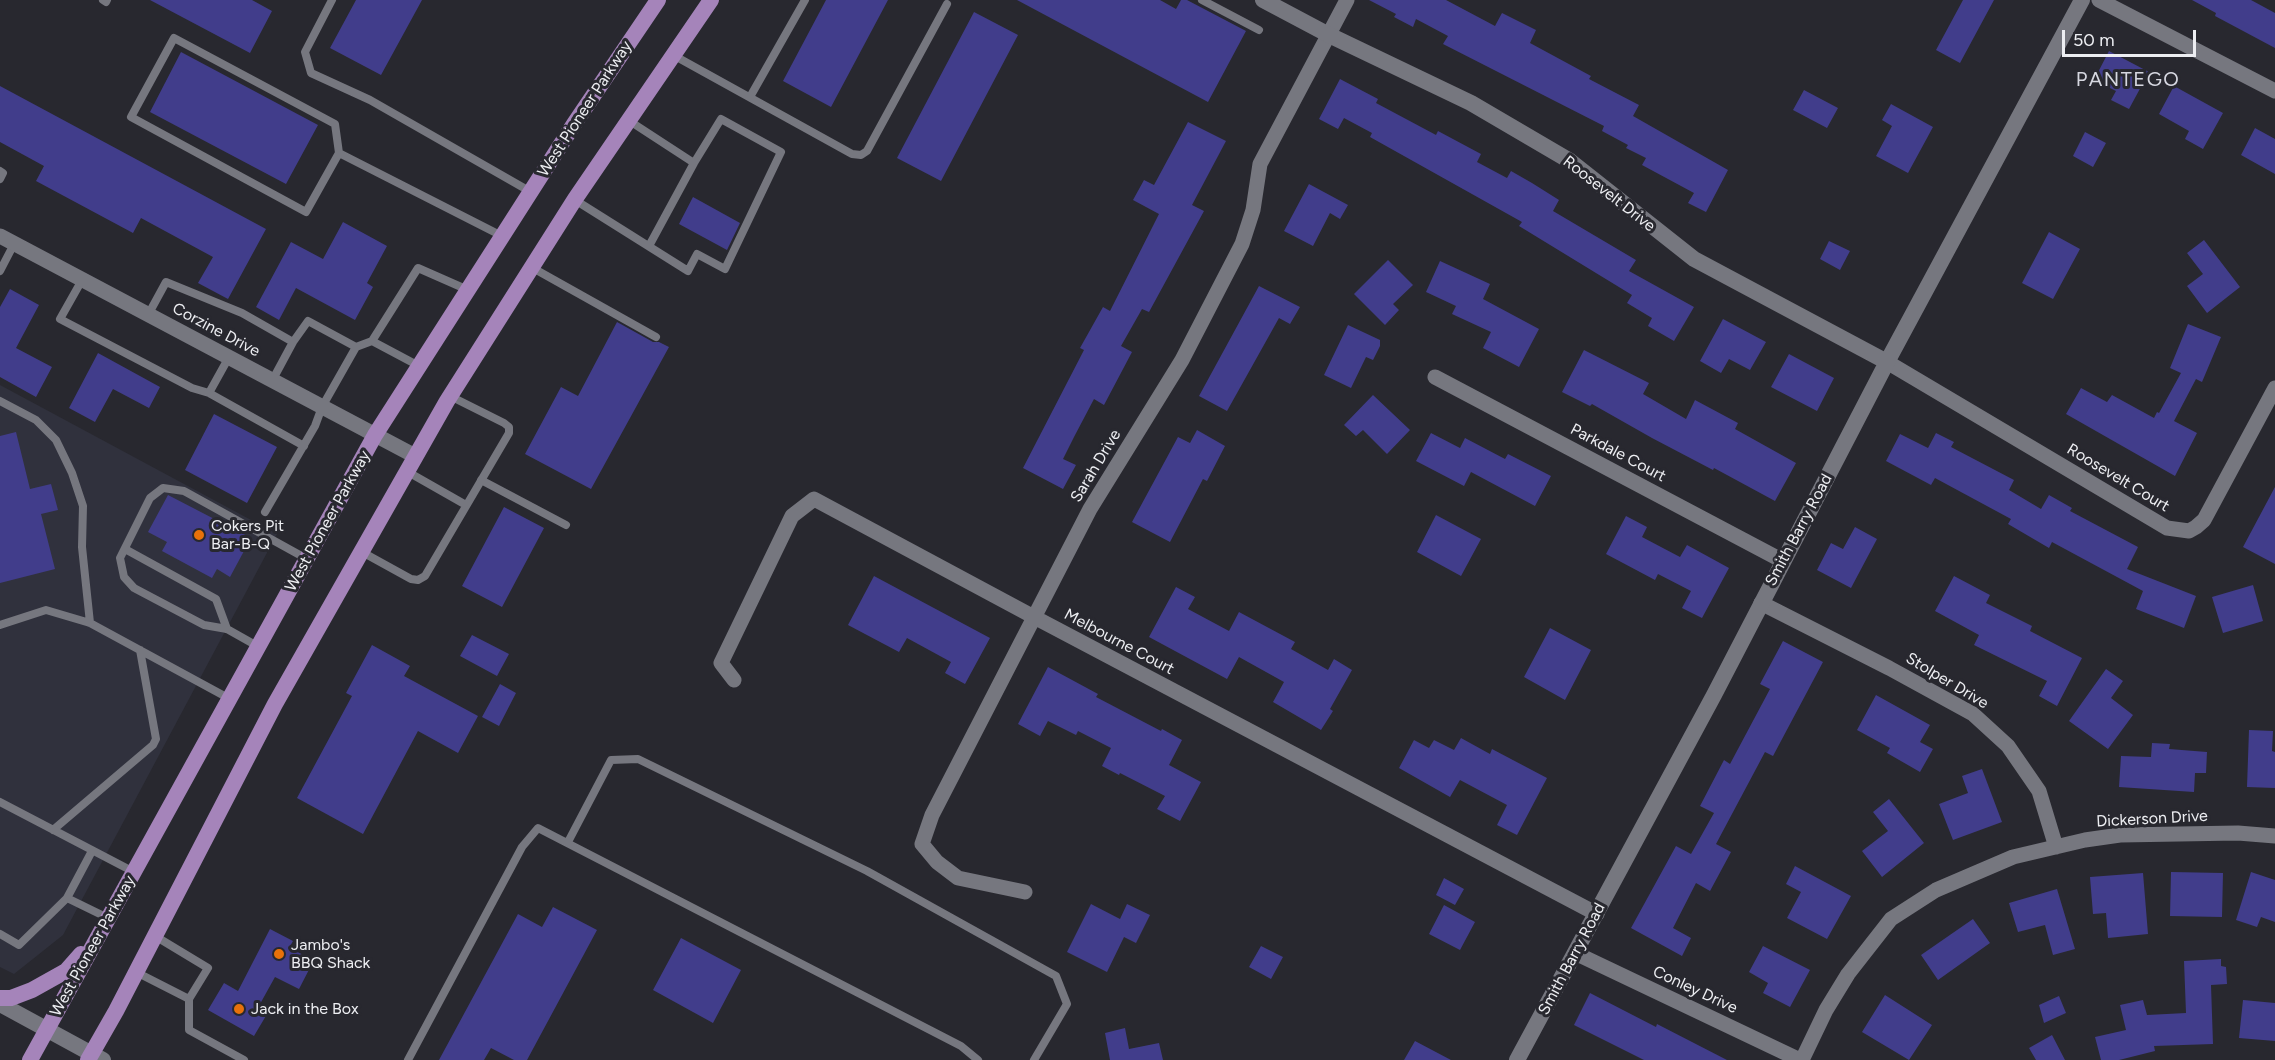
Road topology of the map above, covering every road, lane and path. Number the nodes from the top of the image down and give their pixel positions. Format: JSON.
{"nodes":[{"id":1,"x":658,"y":0,"type":"edge"},
{"id":2,"x":711,"y":0,"type":"edge"},
{"id":3,"x":805,"y":0,"type":"edge"},
{"id":4,"x":1202,"y":0,"type":"edge"},
{"id":5,"x":1263,"y":0,"type":"edge"},
{"id":6,"x":1347,"y":0,"type":"edge"},
{"id":7,"x":2082,"y":0,"type":"edge"},
{"id":8,"x":2099,"y":0,"type":"edge"},
{"id":9,"x":329,"y":1,"type":"edge"},
{"id":10,"x":947,"y":4,"type":"dead end"},
{"id":11,"x":1259,"y":30,"type":"dead end"},
{"id":12,"x":1329,"y":35,"type":"junction"},
{"id":13,"x":673,"y":55,"type":"junction"},
{"id":14,"x":2275,"y":91,"type":"edge"},
{"id":15,"x":750,"y":98,"type":"junction"},
{"id":16,"x":628,"y":120,"type":"junction"},
{"id":17,"x":339,"y":153,"type":"junction"},
{"id":18,"x":694,"y":163,"type":"junction"},
{"id":19,"x":0,"y":171,"type":"edge"},
{"id":20,"x":0,"y":179,"type":"edge"},
{"id":21,"x":531,"y":192,"type":"junction"},
{"id":22,"x":574,"y":199,"type":"junction"},
{"id":23,"x":0,"y":236,"type":"edge"},
{"id":24,"x":502,"y":236,"type":"junction"},
{"id":25,"x":14,"y":244,"type":"junction"},
{"id":26,"x":649,"y":246,"type":"junction"},
{"id":27,"x":531,"y":267,"type":"junction"},
{"id":28,"x":0,"y":271,"type":"edge"},
{"id":29,"x":82,"y":280,"type":"junction"},
{"id":30,"x":468,"y":290,"type":"junction"},
{"id":31,"x":148,"y":315,"type":"junction"},
{"id":32,"x":656,"y":337,"type":"dead end"},
{"id":33,"x":372,"y":341,"type":"junction"},
{"id":34,"x":293,"y":342,"type":"junction"},
{"id":35,"x":356,"y":347,"type":"junction"},
{"id":36,"x":229,"y":357,"type":"junction"},
{"id":37,"x":1887,"y":362,"type":"junction"},
{"id":38,"x":419,"y":366,"type":"junction"},
{"id":39,"x":1435,"y":377,"type":"dead end"},
{"id":40,"x":272,"y":381,"type":"junction"},
{"id":41,"x":2275,"y":388,"type":"edge"},
{"id":42,"x":209,"y":393,"type":"junction"},
{"id":43,"x":450,"y":396,"type":"junction"},
{"id":44,"x":0,"y":401,"type":"edge"},
{"id":45,"x":322,"y":407,"type":"junction"},
{"id":46,"x":375,"y":435,"type":"junction"},
{"id":47,"x":304,"y":446,"type":"junction"},
{"id":48,"x":415,"y":456,"type":"junction"},
{"id":49,"x":407,"y":471,"type":"junction"},
{"id":50,"x":481,"y":480,"type":"junction"},
{"id":51,"x":466,"y":505,"type":"junction"},
{"id":52,"x":266,"y":512,"type":"dead end"},
{"id":53,"x":566,"y":525,"type":"dead end"},
{"id":54,"x":125,"y":549,"type":"junction"},
{"id":55,"x":361,"y":552,"type":"junction"},
{"id":56,"x":307,"y":559,"type":"junction"},
{"id":57,"x":1783,"y":561,"type":"junction"},
{"id":58,"x":1761,"y":603,"type":"junction"},
{"id":59,"x":1034,"y":617,"type":"junction"},
{"id":60,"x":90,"y":623,"type":"junction"},
{"id":61,"x":0,"y":624,"type":"edge"},
{"id":62,"x":227,"y":629,"type":"junction"},
{"id":63,"x":259,"y":646,"type":"junction"},
{"id":64,"x":140,"y":650,"type":"junction"},
{"id":65,"x":734,"y":680,"type":"dead end"},
{"id":66,"x":230,"y":699,"type":"junction"},
{"id":67,"x":0,"y":802,"type":"edge"},
{"id":68,"x":53,"y":830,"type":"junction"},
{"id":69,"x":2275,"y":836,"type":"edge"},
{"id":70,"x":568,"y":842,"type":"junction"},
{"id":71,"x":2056,"y":847,"type":"junction"},
{"id":72,"x":92,"y":851,"type":"junction"},
{"id":73,"x":134,"y":872,"type":"junction"},
{"id":74,"x":1025,"y":892,"type":"dead end"},
{"id":75,"x":67,"y":898,"type":"junction"},
{"id":76,"x":1597,"y":914,"type":"junction"},
{"id":77,"x":108,"y":918,"type":"junction"},
{"id":78,"x":100,"y":933,"type":"junction"},
{"id":79,"x":0,"y":934,"type":"edge"},
{"id":80,"x":155,"y":936,"type":"junction"},
{"id":81,"x":1575,"y":953,"type":"junction"},
{"id":82,"x":136,"y":972,"type":"junction"},
{"id":83,"x":0,"y":999,"type":"edge"},
{"id":84,"x":189,"y":999,"type":"junction"},
{"id":85,"x":0,"y":1004,"type":"edge"},
{"id":86,"x":46,"y":1030,"type":"junction"},
{"id":87,"x":94,"y":1058,"type":"edge"},
{"id":88,"x":30,"y":1060,"type":"edge"},
{"id":89,"x":244,"y":1060,"type":"edge"},
{"id":90,"x":408,"y":1060,"type":"edge"},
{"id":91,"x":978,"y":1060,"type":"edge"},
{"id":92,"x":1034,"y":1060,"type":"edge"},
{"id":93,"x":1517,"y":1060,"type":"edge"},
{"id":94,"x":1801,"y":1060,"type":"edge"}],
"edges":[{"from":1,"to":21,"type":"main road","name":"West Pioneer Parkway"},
{"from":2,"to":13,"type":"main road"},
{"from":3,"to":15,"type":"lane"},
{"from":4,"to":11,"type":"lane"},
{"from":5,"to":12,"type":"street","name":"Roosevelt Drive"},
{"from":6,"to":12,"type":"street","name":"Sarah Drive"},
{"from":7,"to":37,"type":"street","name":"Smith Barry Road"},
{"from":8,"to":14,"type":"street"},
{"from":9,"to":21,"type":"lane"},
{"from":10,"to":15,"type":"lane"},
{"from":12,"to":37,"type":"street","name":"Roosevelt Drive"},
{"from":12,"to":59,"type":"street","name":"Sarah Drive"},
{"from":13,"to":15,"type":"lane"},
{"from":13,"to":16,"type":"main road"},
{"from":16,"to":18,"type":"lane"},
{"from":16,"to":22,"type":"main road"},
{"from":17,"to":17,"type":"lane"},
{"from":17,"to":24,"type":"lane"},
{"from":18,"to":26,"type":"lane"},
{"from":18,"to":26,"type":"lane"},
{"from":19,"to":20,"type":"lane"},
{"from":21,"to":24,"type":"main road","name":"West Pioneer Parkway"},
{"from":22,"to":26,"type":"lane"},
{"from":22,"to":27,"type":"main road"},
{"from":23,"to":25,"type":"street","name":"Corzine Drive"},
{"from":24,"to":30,"type":"main road","name":"West Pioneer Parkway"},
{"from":25,"to":28,"type":"lane"},
{"from":25,"to":29,"type":"street","name":"Corzine Drive"},
{"from":27,"to":32,"type":"lane"},
{"from":27,"to":43,"type":"main road"},
{"from":29,"to":31,"type":"street","name":"Corzine Drive"},
{"from":29,"to":42,"type":"lane"},
{"from":30,"to":33,"type":"lane"},
{"from":30,"to":38,"type":"main road","name":"West Pioneer Parkway"},
{"from":31,"to":34,"type":"lane"},
{"from":31,"to":36,"type":"street","name":"Corzine Drive"},
{"from":33,"to":35,"type":"lane"},
{"from":33,"to":38,"type":"lane"},
{"from":34,"to":35,"type":"lane"},
{"from":34,"to":40,"type":"lane"},
{"from":35,"to":45,"type":"lane"},
{"from":36,"to":40,"type":"street","name":"Corzine Drive"},
{"from":36,"to":42,"type":"lane"},
{"from":37,"to":41,"type":"street","name":"Roosevelt Court"},
{"from":37,"to":57,"type":"street","name":"Smith Barry Road"},
{"from":38,"to":46,"type":"main road","name":"West Pioneer Parkway"},
{"from":39,"to":57,"type":"street","name":"Parkdale Court"},
{"from":40,"to":45,"type":"street","name":"Corzine Drive"},
{"from":42,"to":47,"type":"lane"},
{"from":43,"to":48,"type":"main road"},
{"from":43,"to":50,"type":"lane"},
{"from":44,"to":60,"type":"lane"},
{"from":45,"to":46,"type":"street","name":"Corzine Drive"},
{"from":45,"to":47,"type":"lane"},
{"from":46,"to":48,"type":"street","name":"Corzine Drive"},
{"from":46,"to":56,"type":"main road","name":"West Pioneer Parkway"},
{"from":47,"to":52,"type":"lane"},
{"from":48,"to":49,"type":"main road"},
{"from":49,"to":51,"type":"lane"},
{"from":49,"to":55,"type":"main road"},
{"from":50,"to":51,"type":"lane"},
{"from":50,"to":53,"type":"lane"},
{"from":51,"to":55,"type":"lane"},
{"from":54,"to":56,"type":"lane"},
{"from":54,"to":62,"type":"lane"},
{"from":54,"to":62,"type":"lane"},
{"from":55,"to":80,"type":"main road"},
{"from":56,"to":63,"type":"main road","name":"West Pioneer Parkway"},
{"from":57,"to":58,"type":"street","name":"Smith Barry Road"},
{"from":58,"to":71,"type":"street","name":"Stolper Drive"},
{"from":58,"to":76,"type":"street","name":"Smith Barry Road"},
{"from":59,"to":65,"type":"street","name":"Melbourne Court"},
{"from":59,"to":74,"type":"street","name":"Sarah Drive"},
{"from":59,"to":76,"type":"street","name":"Melbourne Court"},
{"from":60,"to":61,"type":"lane"},
{"from":60,"to":64,"type":"lane"},
{"from":62,"to":63,"type":"lane"},
{"from":63,"to":66,"type":"main road","name":"West Pioneer Parkway"},
{"from":64,"to":66,"type":"lane"},
{"from":64,"to":68,"type":"lane"},
{"from":66,"to":73,"type":"main road","name":"West Pioneer Parkway"},
{"from":67,"to":68,"type":"lane"},
{"from":68,"to":72,"type":"lane"},
{"from":69,"to":71,"type":"street","name":"Dickerson Drive"},
{"from":70,"to":90,"type":"lane"},
{"from":70,"to":91,"type":"lane"},
{"from":70,"to":92,"type":"lane"},
{"from":71,"to":94,"type":"street","name":"Dickerson Drive"},
{"from":72,"to":73,"type":"lane"},
{"from":72,"to":75,"type":"lane"},
{"from":73,"to":77,"type":"main road","name":"West Pioneer Parkway"},
{"from":75,"to":77,"type":"lane"},
{"from":75,"to":79,"type":"lane"},
{"from":76,"to":81,"type":"street","name":"Smith Barry Road"},
{"from":77,"to":78,"type":"main road","name":"West Pioneer Parkway"},
{"from":78,"to":83,"type":"main road"},
{"from":78,"to":86,"type":"main road","name":"West Pioneer Parkway"},
{"from":80,"to":82,"type":"main road"},
{"from":80,"to":84,"type":"lane"},
{"from":81,"to":93,"type":"street","name":"Smith Barry Road"},
{"from":81,"to":94,"type":"street","name":"Conley Drive"},
{"from":82,"to":84,"type":"lane"},
{"from":82,"to":87,"type":"main road"},
{"from":84,"to":89,"type":"lane"},
{"from":85,"to":86,"type":"street"},
{"from":86,"to":87,"type":"street"},
{"from":86,"to":88,"type":"main road","name":"West Pioneer Parkway"}]}
